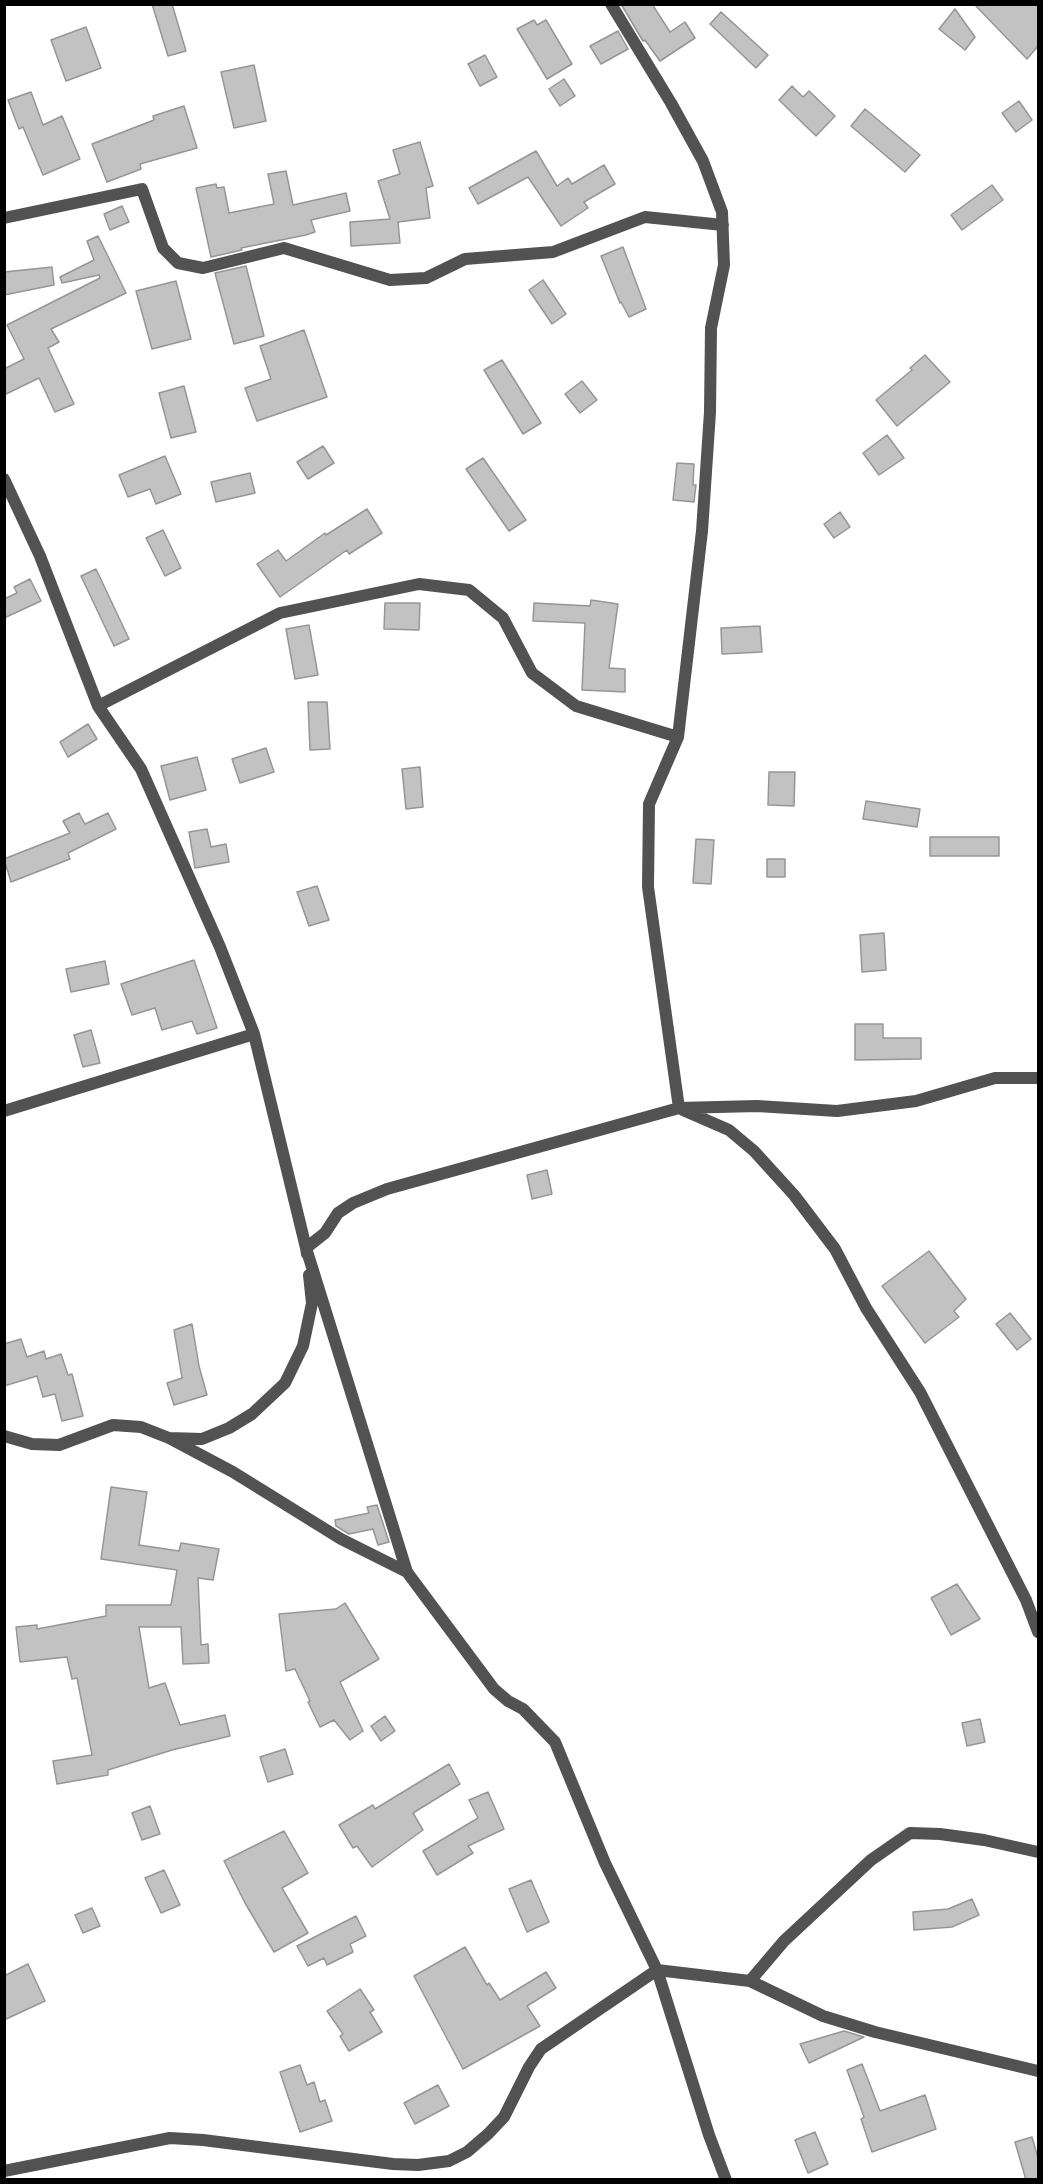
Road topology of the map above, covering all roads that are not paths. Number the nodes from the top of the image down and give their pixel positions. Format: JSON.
{"nodes":[{"id":1,"x":611,"y":4,"type":"edge"},
{"id":2,"x":4,"y":218,"type":"edge"},
{"id":3,"x":723,"y":225,"type":"junction"},
{"id":4,"x":4,"y":479,"type":"edge"},
{"id":5,"x":98,"y":706,"type":"junction"},
{"id":6,"x":678,"y":737,"type":"junction"},
{"id":7,"x":255,"y":1034,"type":"junction"},
{"id":8,"x":1038,"y":1078,"type":"edge"},
{"id":9,"x":679,"y":1108,"type":"junction"},
{"id":10,"x":4,"y":1111,"type":"edge"},
{"id":11,"x":306,"y":1248,"type":"junction"},
{"id":12,"x":4,"y":1436,"type":"edge"},
{"id":13,"x":169,"y":1437,"type":"junction"},
{"id":14,"x":407,"y":1572,"type":"junction"},
{"id":15,"x":1038,"y":1632,"type":"edge"},
{"id":16,"x":1038,"y":1852,"type":"edge"},
{"id":17,"x":657,"y":1970,"type":"junction"},
{"id":18,"x":750,"y":1981,"type":"junction"},
{"id":19,"x":1038,"y":2071,"type":"edge"},
{"id":20,"x":4,"y":2171,"type":"edge"},
{"id":21,"x":726,"y":2180,"type":"edge"}],
"edges":[{"from":1,"to":3,"type":"street"},
{"from":2,"to":3,"type":"street"},
{"from":3,"to":6,"type":"street"},
{"from":4,"to":5,"type":"street"},
{"from":5,"to":6,"type":"street"},
{"from":5,"to":7,"type":"street"},
{"from":6,"to":9,"type":"street"},
{"from":7,"to":10,"type":"street"},
{"from":7,"to":11,"type":"street"},
{"from":8,"to":9,"type":"street"},
{"from":9,"to":11,"type":"street"},
{"from":9,"to":15,"type":"street"},
{"from":11,"to":13,"type":"street"},
{"from":11,"to":14,"type":"street"},
{"from":12,"to":13,"type":"street"},
{"from":13,"to":14,"type":"street"},
{"from":14,"to":17,"type":"street"},
{"from":16,"to":18,"type":"street"},
{"from":17,"to":18,"type":"street"},
{"from":17,"to":20,"type":"street"},
{"from":17,"to":21,"type":"street"},
{"from":18,"to":19,"type":"street"}]}
